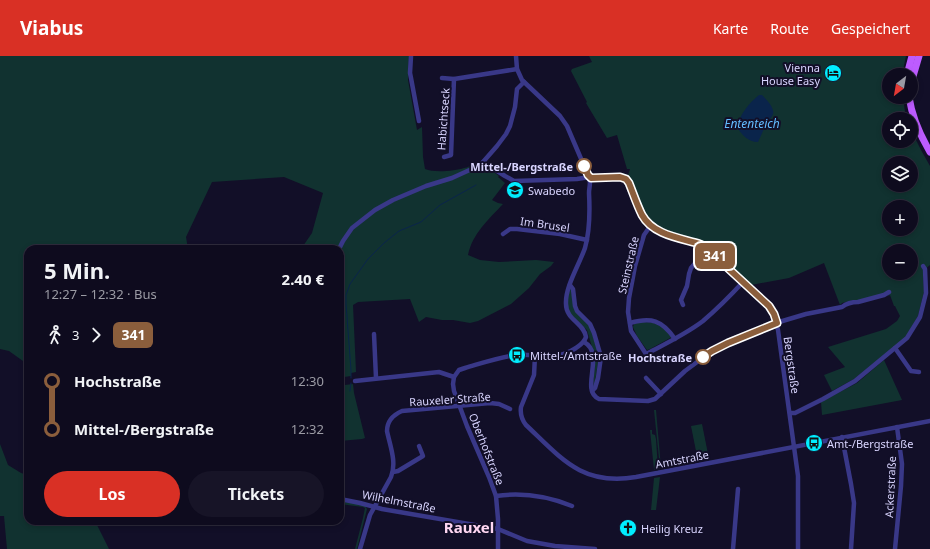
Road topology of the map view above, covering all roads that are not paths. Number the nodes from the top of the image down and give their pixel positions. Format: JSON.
{"nodes":[{"id":1,"x":411,"y":56,"type":"edge"},
{"id":2,"x":516,"y":56,"type":"edge"},
{"id":3,"x":912,"y":56,"type":"edge"},
{"id":4,"x":919,"y":56,"type":"edge"},
{"id":5,"x":909,"y":68,"type":"edge"},
{"id":6,"x":915,"y":68,"type":"edge"},
{"id":7,"x":517,"y":69,"type":"junction"},
{"id":8,"x":442,"y":78,"type":"dead end"},
{"id":9,"x":454,"y":79,"type":"junction"},
{"id":10,"x":524,"y":82,"type":"junction"},
{"id":11,"x":910,"y":104,"type":"edge"},
{"id":12,"x":420,"y":121,"type":"dead end"},
{"id":13,"x":930,"y":152,"type":"edge"},
{"id":14,"x":444,"y":157,"type":"dead end"},
{"id":15,"x":483,"y":162,"type":"junction"},
{"id":16,"x":590,"y":177,"type":"junction"},
{"id":17,"x":651,"y":225,"type":"junction"},
{"id":18,"x":502,"y":234,"type":"dead end"},
{"id":19,"x":587,"y":240,"type":"junction"},
{"id":20,"x":341,"y":245,"type":"edge"},
{"id":21,"x":709,"y":251,"type":"junction"},
{"id":22,"x":923,"y":266,"type":"dead end"},
{"id":23,"x":743,"y":282,"type":"junction"},
{"id":24,"x":570,"y":286,"type":"junction"},
{"id":25,"x":889,"y":292,"type":"dead end"},
{"id":26,"x":683,"y":305,"type":"dead end"},
{"id":27,"x":630,"y":323,"type":"junction"},
{"id":28,"x":777,"y":323,"type":"junction"},
{"id":29,"x":374,"y":334,"type":"dead end"},
{"id":30,"x":675,"y":339,"type":"junction"},
{"id":31,"x":584,"y":342,"type":"junction"},
{"id":32,"x":895,"y":348,"type":"junction"},
{"id":33,"x":535,"y":356,"type":"junction"},
{"id":34,"x":919,"y":372,"type":"dead end"},
{"id":35,"x":454,"y":377,"type":"junction"},
{"id":36,"x":376,"y":378,"type":"junction"},
{"id":37,"x":646,"y":378,"type":"dead end"},
{"id":38,"x":355,"y":381,"type":"dead end"},
{"id":39,"x":592,"y":391,"type":"junction"},
{"id":40,"x":661,"y":394,"type":"junction"},
{"id":41,"x":460,"y":406,"type":"junction"},
{"id":42,"x":510,"y":409,"type":"dead end"},
{"id":43,"x":790,"y":413,"type":"junction"},
{"id":44,"x":930,"y":421,"type":"edge"},
{"id":45,"x":897,"y":427,"type":"junction"},
{"id":46,"x":842,"y":437,"type":"junction"},
{"id":47,"x":419,"y":446,"type":"dead end"},
{"id":48,"x":795,"y":446,"type":"junction"},
{"id":49,"x":393,"y":472,"type":"junction"},
{"id":50,"x":738,"y":489,"type":"dead end"},
{"id":51,"x":496,"y":496,"type":"junction"},
{"id":52,"x":344,"y":501,"type":"edge"},
{"id":53,"x":572,"y":506,"type":"dead end"},
{"id":54,"x":374,"y":507,"type":"junction"},
{"id":55,"x":498,"y":529,"type":"junction"},
{"id":56,"x":570,"y":548,"type":"edge"},
{"id":57,"x":360,"y":549,"type":"edge"},
{"id":58,"x":498,"y":549,"type":"edge"},
{"id":59,"x":595,"y":549,"type":"edge"},
{"id":60,"x":733,"y":549,"type":"edge"},
{"id":61,"x":798,"y":549,"type":"edge"},
{"id":62,"x":852,"y":549,"type":"edge"},
{"id":63,"x":895,"y":549,"type":"edge"}],
"edges":[{"from":1,"to":12,"type":"street"},
{"from":2,"to":7,"type":"street"},
{"from":3,"to":5,"type":"main road"},
{"from":4,"to":6,"type":"main road"},
{"from":7,"to":9,"type":"street","name":"Habichtseck"},
{"from":7,"to":10,"type":"street"},
{"from":8,"to":9,"type":"street","name":"Habichtseck"},
{"from":9,"to":14,"type":"street","name":"Habichtseck"},
{"from":10,"to":15,"type":"street"},
{"from":10,"to":16,"type":"street"},
{"from":11,"to":13,"type":"main road"},
{"from":15,"to":16,"type":"street","name":"Bergstraße"},
{"from":15,"to":20,"type":"street"},
{"from":16,"to":17,"type":"street","name":"Bergstraße"},
{"from":16,"to":19,"type":"street"},
{"from":17,"to":21,"type":"street","name":"Bergstraße"},
{"from":17,"to":27,"type":"street","name":"Steinstraße"},
{"from":18,"to":19,"type":"street","name":"Im Brusel"},
{"from":19,"to":24,"type":"street"},
{"from":21,"to":23,"type":"street","name":"Bergstraße"},
{"from":21,"to":26,"type":"street"},
{"from":22,"to":32,"type":"street","name":"Bergstraße"},
{"from":23,"to":28,"type":"street","name":"Bergstraße"},
{"from":23,"to":30,"type":"street"},
{"from":24,"to":31,"type":"street"},
{"from":24,"to":39,"type":"street"},
{"from":25,"to":28,"type":"street"},
{"from":27,"to":30,"type":"street"},
{"from":27,"to":30,"type":"street","name":"Steinstraße"},
{"from":28,"to":40,"type":"street"},
{"from":28,"to":43,"type":"street","name":"Bergstraße"},
{"from":29,"to":36,"type":"street"},
{"from":31,"to":33,"type":"street"},
{"from":31,"to":39,"type":"street"},
{"from":32,"to":34,"type":"street"},
{"from":32,"to":43,"type":"street","name":"Bergstraße"},
{"from":33,"to":35,"type":"street"},
{"from":33,"to":48,"type":"street","name":"Amtstraße"},
{"from":35,"to":36,"type":"street"},
{"from":35,"to":41,"type":"street","name":"Oberhofstraße"},
{"from":36,"to":38,"type":"street"},
{"from":37,"to":40,"type":"street"},
{"from":39,"to":40,"type":"street"},
{"from":41,"to":42,"type":"street","name":"Rauxeler Straße"},
{"from":41,"to":49,"type":"street","name":"Rauxeler Straße"},
{"from":41,"to":51,"type":"street","name":"Oberhofstraße"},
{"from":43,"to":48,"type":"street","name":"Bergstraße"},
{"from":44,"to":45,"type":"street","name":"Amtstraße"},
{"from":45,"to":46,"type":"street","name":"Amtstraße"},
{"from":45,"to":63,"type":"street","name":"Ackerstraße"},
{"from":46,"to":48,"type":"street","name":"Amtstraße"},
{"from":46,"to":62,"type":"street"},
{"from":47,"to":49,"type":"street"},
{"from":48,"to":61,"type":"street","name":"Bergstraße"},
{"from":49,"to":54,"type":"street","name":"Rauxeler Straße"},
{"from":50,"to":60,"type":"street"},
{"from":51,"to":53,"type":"street"},
{"from":51,"to":55,"type":"street","name":"Oberhofstraße"},
{"from":52,"to":54,"type":"street","name":"Wilhelmstraße"},
{"from":54,"to":55,"type":"street","name":"Wilhelmstraße"},
{"from":54,"to":57,"type":"street","name":"Rauxeler Straße"},
{"from":55,"to":56,"type":"street","name":"Wilhelmstraße"},
{"from":55,"to":58,"type":"street","name":"Oberhofstraße"},
{"from":56,"to":59,"type":"street","name":"Wilhelmstraße"}]}
